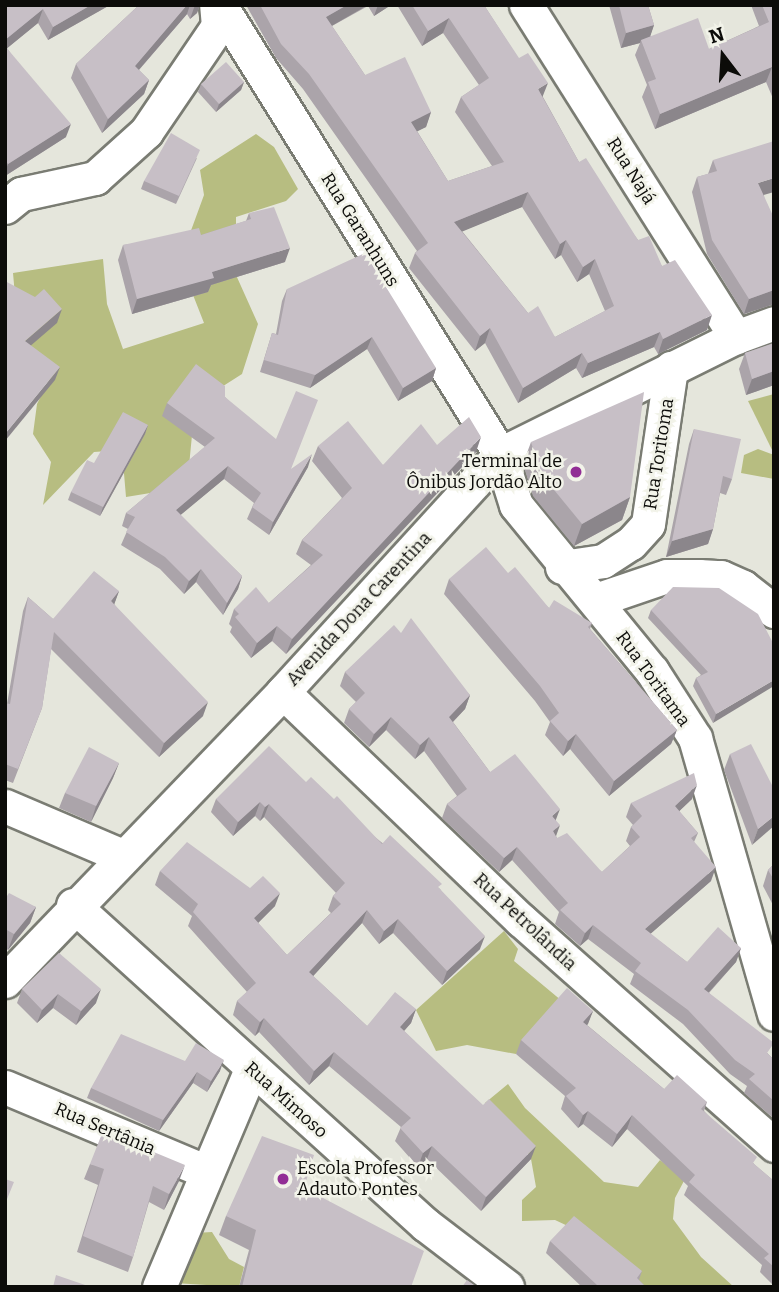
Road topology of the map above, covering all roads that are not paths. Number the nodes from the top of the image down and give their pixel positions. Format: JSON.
{"nodes":[{"id":1,"x":218,"y":5,"type":"edge"},
{"id":2,"x":526,"y":5,"type":"edge"},
{"id":3,"x":5,"y":208,"type":"edge"},
{"id":4,"x":774,"y":323,"type":"edge"},
{"id":5,"x":736,"y":337,"type":"junction"},
{"id":6,"x":671,"y":368,"type":"junction"},
{"id":7,"x":500,"y":454,"type":"junction"},
{"id":8,"x":562,"y":566,"type":"junction"},
{"id":9,"x":596,"y":600,"type":"junction"},
{"id":10,"x":774,"y":611,"type":"edge"},
{"id":11,"x":283,"y":692,"type":"junction"},
{"id":12,"x":5,"y":806,"type":"edge"},
{"id":13,"x":122,"y":856,"type":"junction"},
{"id":14,"x":73,"y":905,"type":"junction"},
{"id":15,"x":5,"y":981,"type":"edge"},
{"id":16,"x":774,"y":1014,"type":"edge"},
{"id":17,"x":251,"y":1069,"type":"junction"},
{"id":18,"x":5,"y":1087,"type":"edge"},
{"id":19,"x":774,"y":1145,"type":"edge"},
{"id":20,"x":205,"y":1171,"type":"junction"},
{"id":21,"x":159,"y":1287,"type":"edge"},
{"id":22,"x":507,"y":1287,"type":"edge"}],
"edges":[{"from":1,"to":3,"type":"street"},
{"from":1,"to":7,"type":"street","name":"Rua Garanhuns"},
{"from":2,"to":5,"type":"street","name":"Rua Najá"},
{"from":4,"to":5,"type":"street","name":"Avenida Dona Carentina"},
{"from":5,"to":6,"type":"street","name":"Avenida Dona Carentina"},
{"from":6,"to":7,"type":"street","name":"Avenida Dona Carentina"},
{"from":6,"to":8,"type":"street","name":"Rua Toritoma"},
{"from":7,"to":8,"type":"street","name":"Rua Toritama"},
{"from":7,"to":11,"type":"street","name":"Avenida Dona Carentina"},
{"from":8,"to":9,"type":"street","name":"Rua Toritama"},
{"from":9,"to":10,"type":"street"},
{"from":9,"to":16,"type":"street","name":"Rua Toritama"},
{"from":11,"to":13,"type":"street","name":"Avenida Dona Carentina"},
{"from":11,"to":19,"type":"street","name":"Rua Petrolândia"},
{"from":12,"to":13,"type":"street"},
{"from":13,"to":14,"type":"street","name":"Avenida Dona Carentina"},
{"from":14,"to":15,"type":"street","name":"Avenida Dona Carentina"},
{"from":14,"to":17,"type":"street","name":"Rua Mimoso"},
{"from":17,"to":20,"type":"street"},
{"from":17,"to":22,"type":"street","name":"Rua Mimoso"},
{"from":18,"to":20,"type":"street","name":"Rua Sertânia"},
{"from":20,"to":21,"type":"street"}]}
